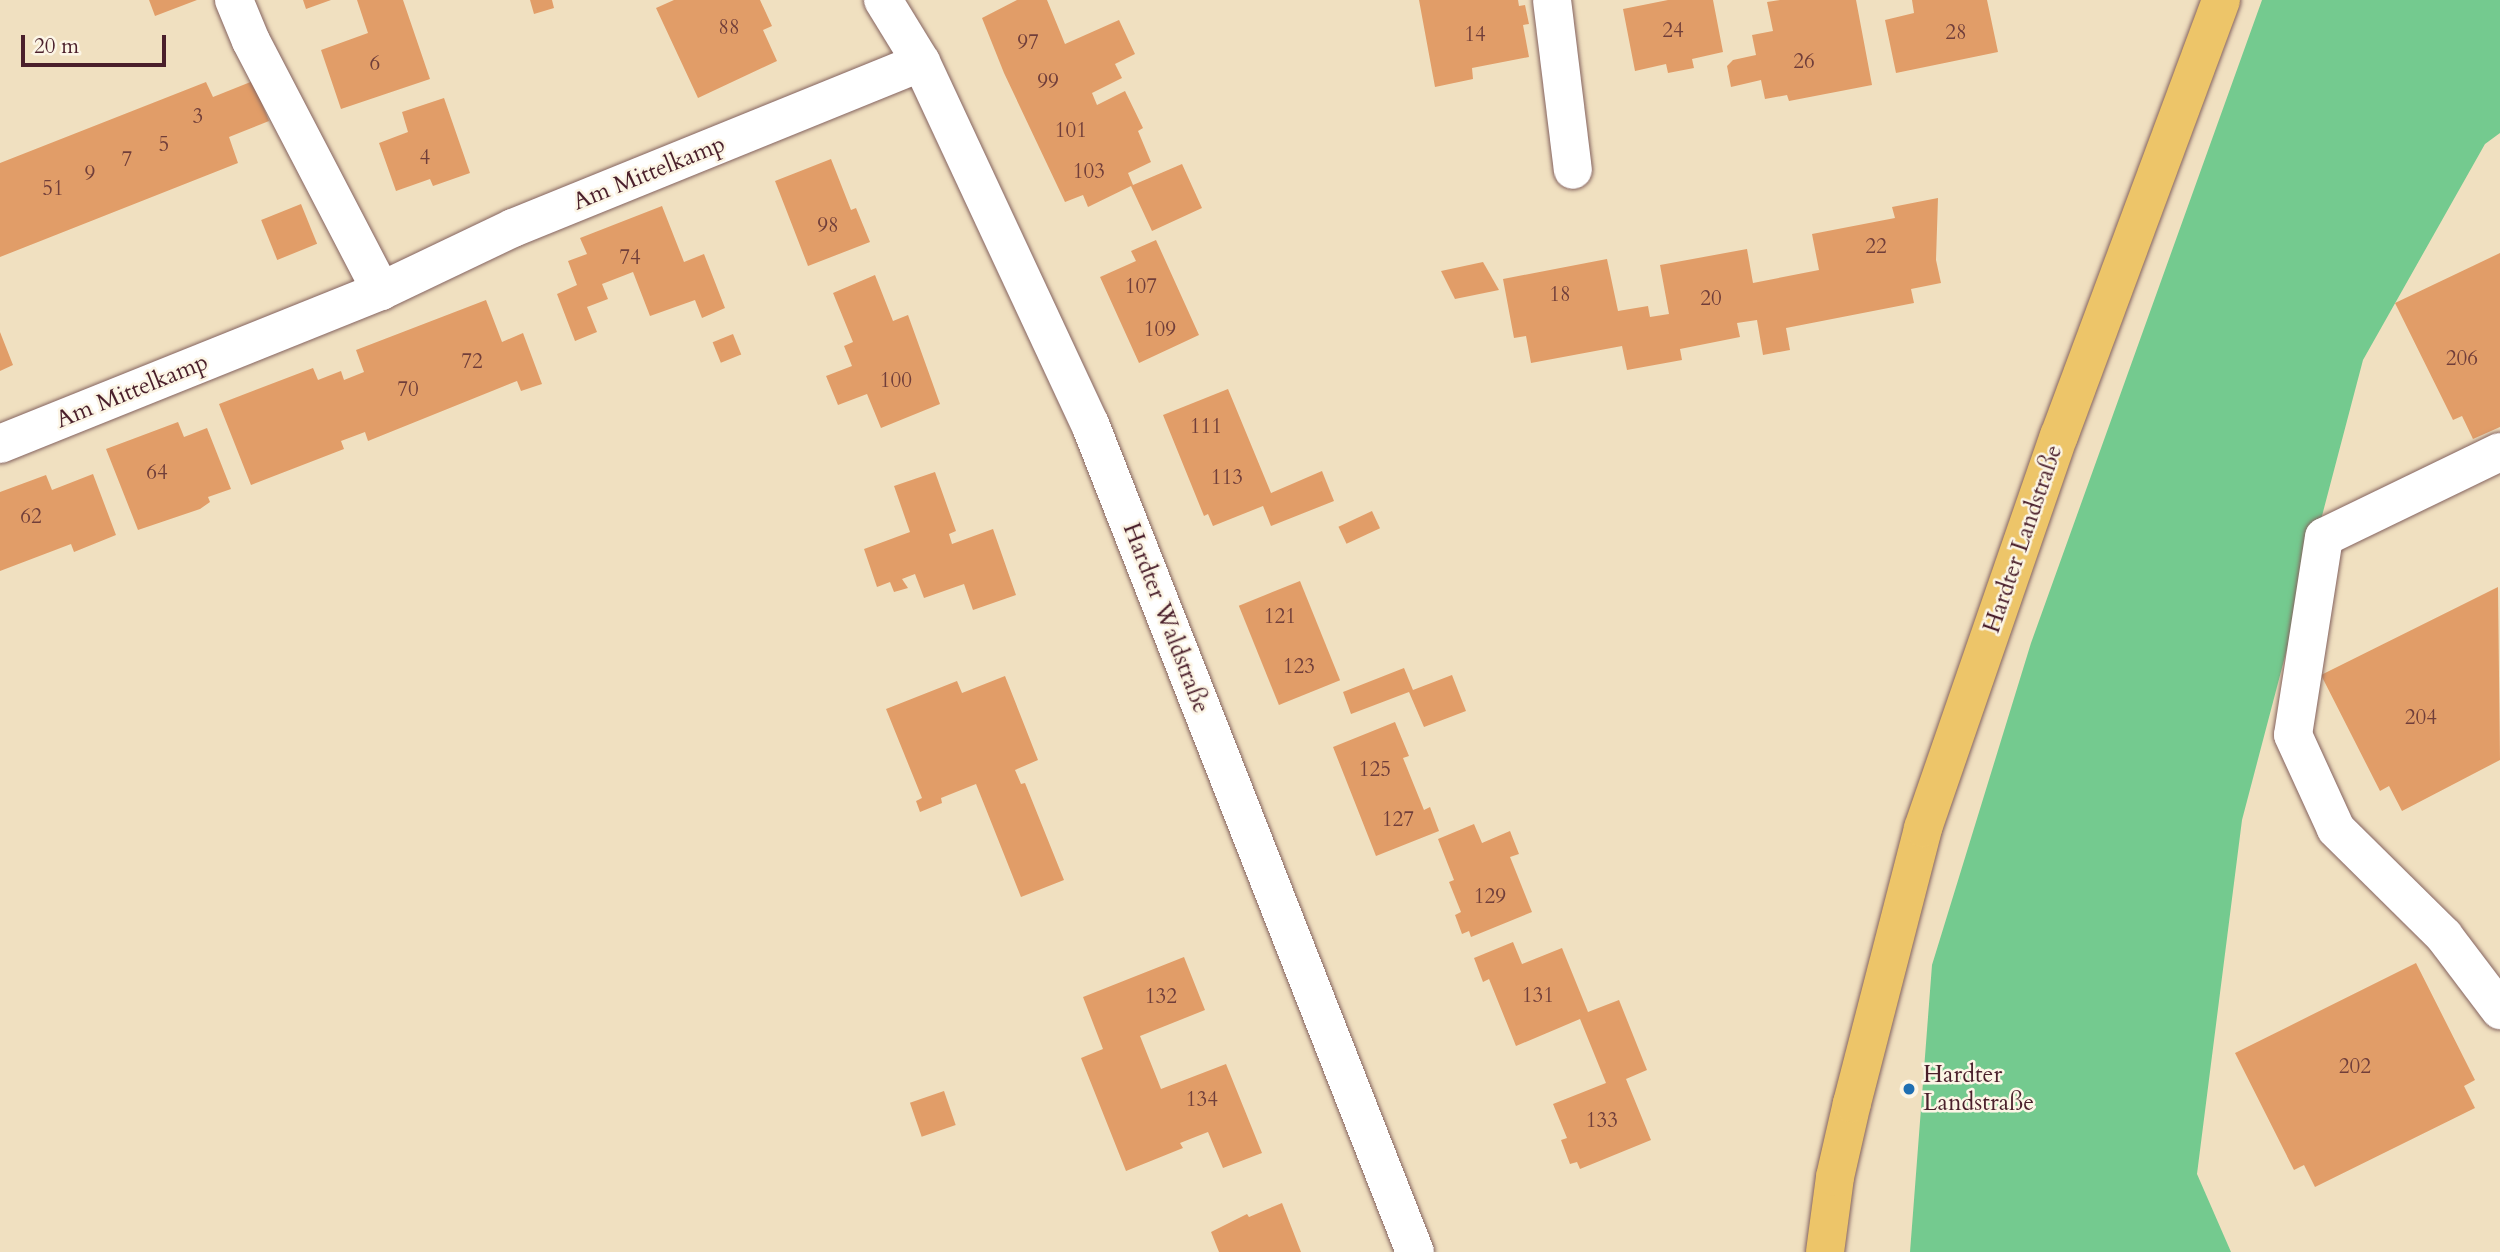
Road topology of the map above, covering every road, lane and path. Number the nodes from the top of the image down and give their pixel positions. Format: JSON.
{"nodes":[{"id":1,"x":234,"y":0,"type":"edge"},
{"id":2,"x":883,"y":0,"type":"edge"},
{"id":3,"x":1552,"y":0,"type":"edge"},
{"id":4,"x":2221,"y":0,"type":"edge"},
{"id":5,"x":921,"y":62,"type":"junction"},
{"id":6,"x":1573,"y":170,"type":"dead end"},
{"id":7,"x":381,"y":291,"type":"junction"},
{"id":8,"x":0,"y":444,"type":"edge"},
{"id":9,"x":2500,"y":452,"type":"edge"},
{"id":10,"x":2500,"y":1010,"type":"edge"},
{"id":11,"x":1415,"y":1252,"type":"edge"},
{"id":12,"x":1825,"y":1252,"type":"edge"}],
"edges":[{"from":1,"to":7,"type":"street"},
{"from":2,"to":5,"type":"street","name":"Hardter Waldstraße"},
{"from":3,"to":6,"type":"street"},
{"from":4,"to":12,"type":"main road","name":"Hardter Landstraße"},
{"from":5,"to":7,"type":"street","name":"Am Mittelkamp"},
{"from":5,"to":11,"type":"street","name":"Hardter Waldstraße"},
{"from":7,"to":8,"type":"street","name":"Am Mittelkamp"},
{"from":9,"to":10,"type":"street"}]}
